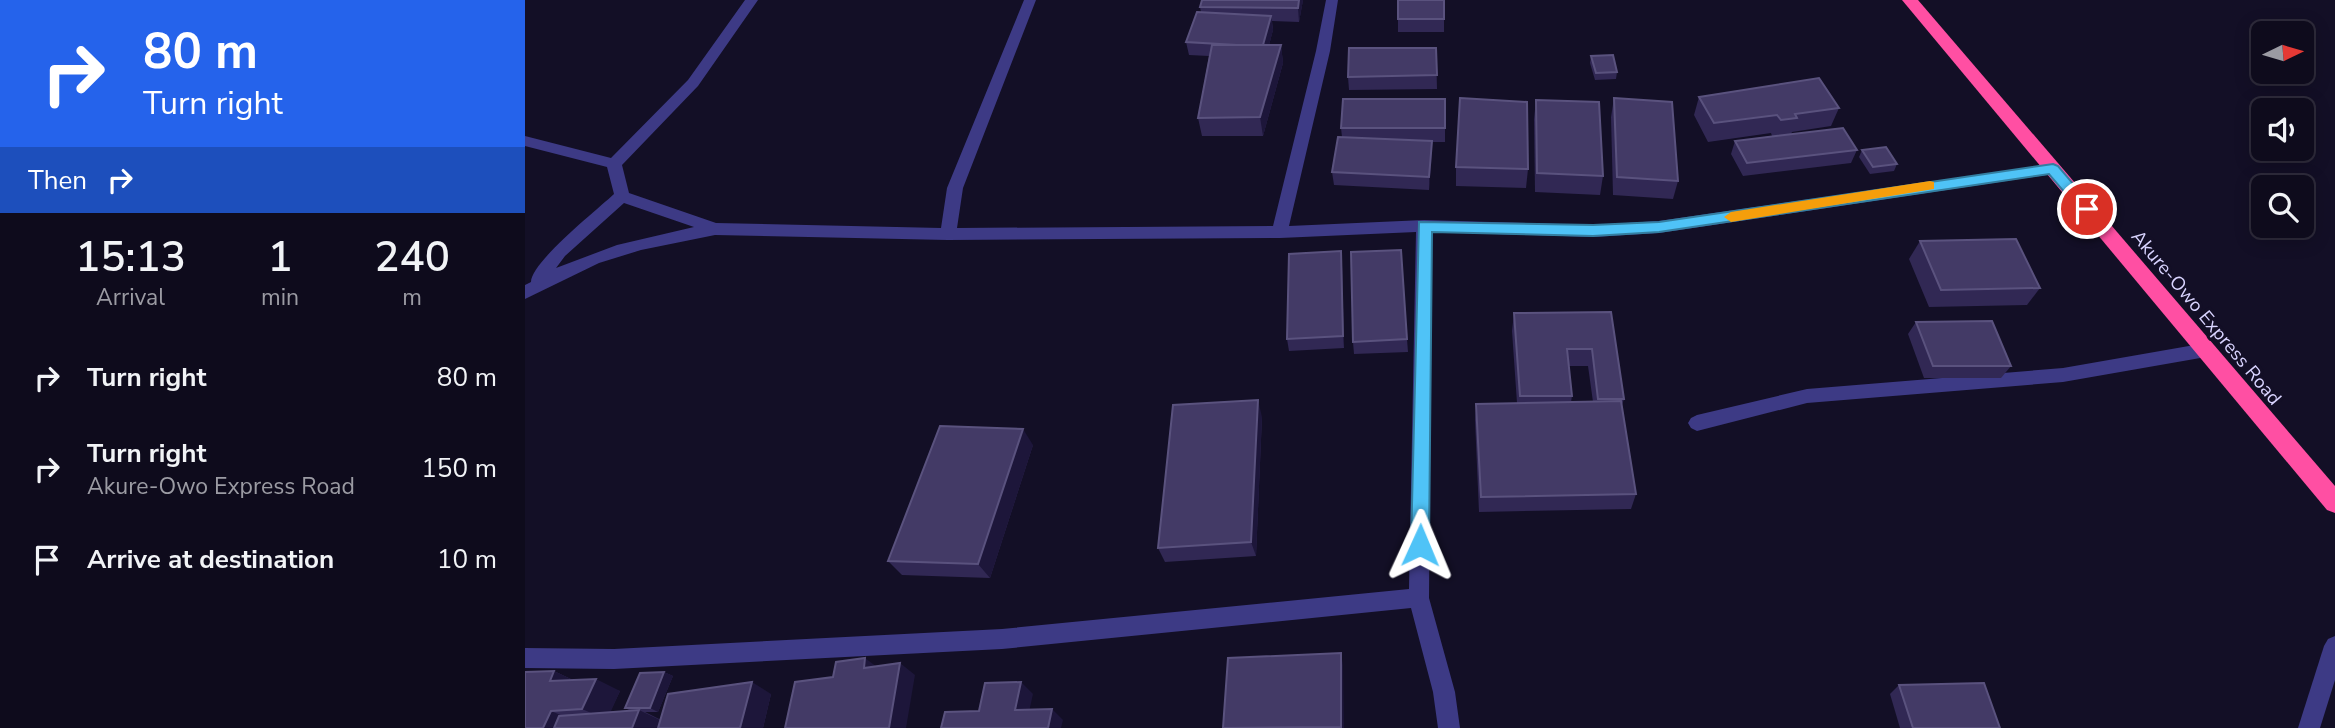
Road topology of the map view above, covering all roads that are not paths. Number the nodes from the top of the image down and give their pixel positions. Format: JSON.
{"nodes":[{"id":1,"x":752,"y":0,"type":"edge"},
{"id":2,"x":1030,"y":0,"type":"edge"},
{"id":3,"x":1332,"y":0,"type":"edge"},
{"id":4,"x":1910,"y":0,"type":"edge"},
{"id":5,"x":525,"y":141,"type":"edge"},
{"id":6,"x":614,"y":164,"type":"junction"},
{"id":7,"x":2053,"y":169,"type":"junction"},
{"id":8,"x":622,"y":196,"type":"junction"},
{"id":9,"x":1425,"y":226,"type":"junction"},
{"id":10,"x":715,"y":229,"type":"junction"},
{"id":11,"x":1280,"y":232,"type":"junction"},
{"id":12,"x":948,"y":234,"type":"junction"},
{"id":13,"x":526,"y":294,"type":"edge"},
{"id":14,"x":2206,"y":350,"type":"junction"},
{"id":15,"x":1696,"y":423,"type":"dead end"},
{"id":16,"x":2335,"y":503,"type":"edge"},
{"id":17,"x":1419,"y":598,"type":"junction"},
{"id":18,"x":2335,"y":646,"type":"edge"},
{"id":19,"x":525,"y":658,"type":"edge"},
{"id":20,"x":1449,"y":728,"type":"edge"},
{"id":21,"x":2309,"y":728,"type":"edge"}],
"edges":[{"from":1,"to":6,"type":"street"},
{"from":2,"to":12,"type":"street"},
{"from":3,"to":11,"type":"street"},
{"from":4,"to":7,"type":"highway","name":"Akure-Owo Express Road"},
{"from":5,"to":6,"type":"street"},
{"from":6,"to":8,"type":"street"},
{"from":7,"to":9,"type":"street"},
{"from":7,"to":14,"type":"highway","name":"Akure-Owo Express Road"},
{"from":8,"to":10,"type":"street"},
{"from":8,"to":13,"type":"street"},
{"from":9,"to":11,"type":"street"},
{"from":9,"to":17,"type":"street"},
{"from":10,"to":12,"type":"street"},
{"from":10,"to":13,"type":"street"},
{"from":11,"to":12,"type":"street"},
{"from":14,"to":15,"type":"street"},
{"from":14,"to":16,"type":"highway","name":"Akure-Owo Express Road"},
{"from":17,"to":19,"type":"street"},
{"from":17,"to":20,"type":"street"},
{"from":18,"to":21,"type":"street"}]}
